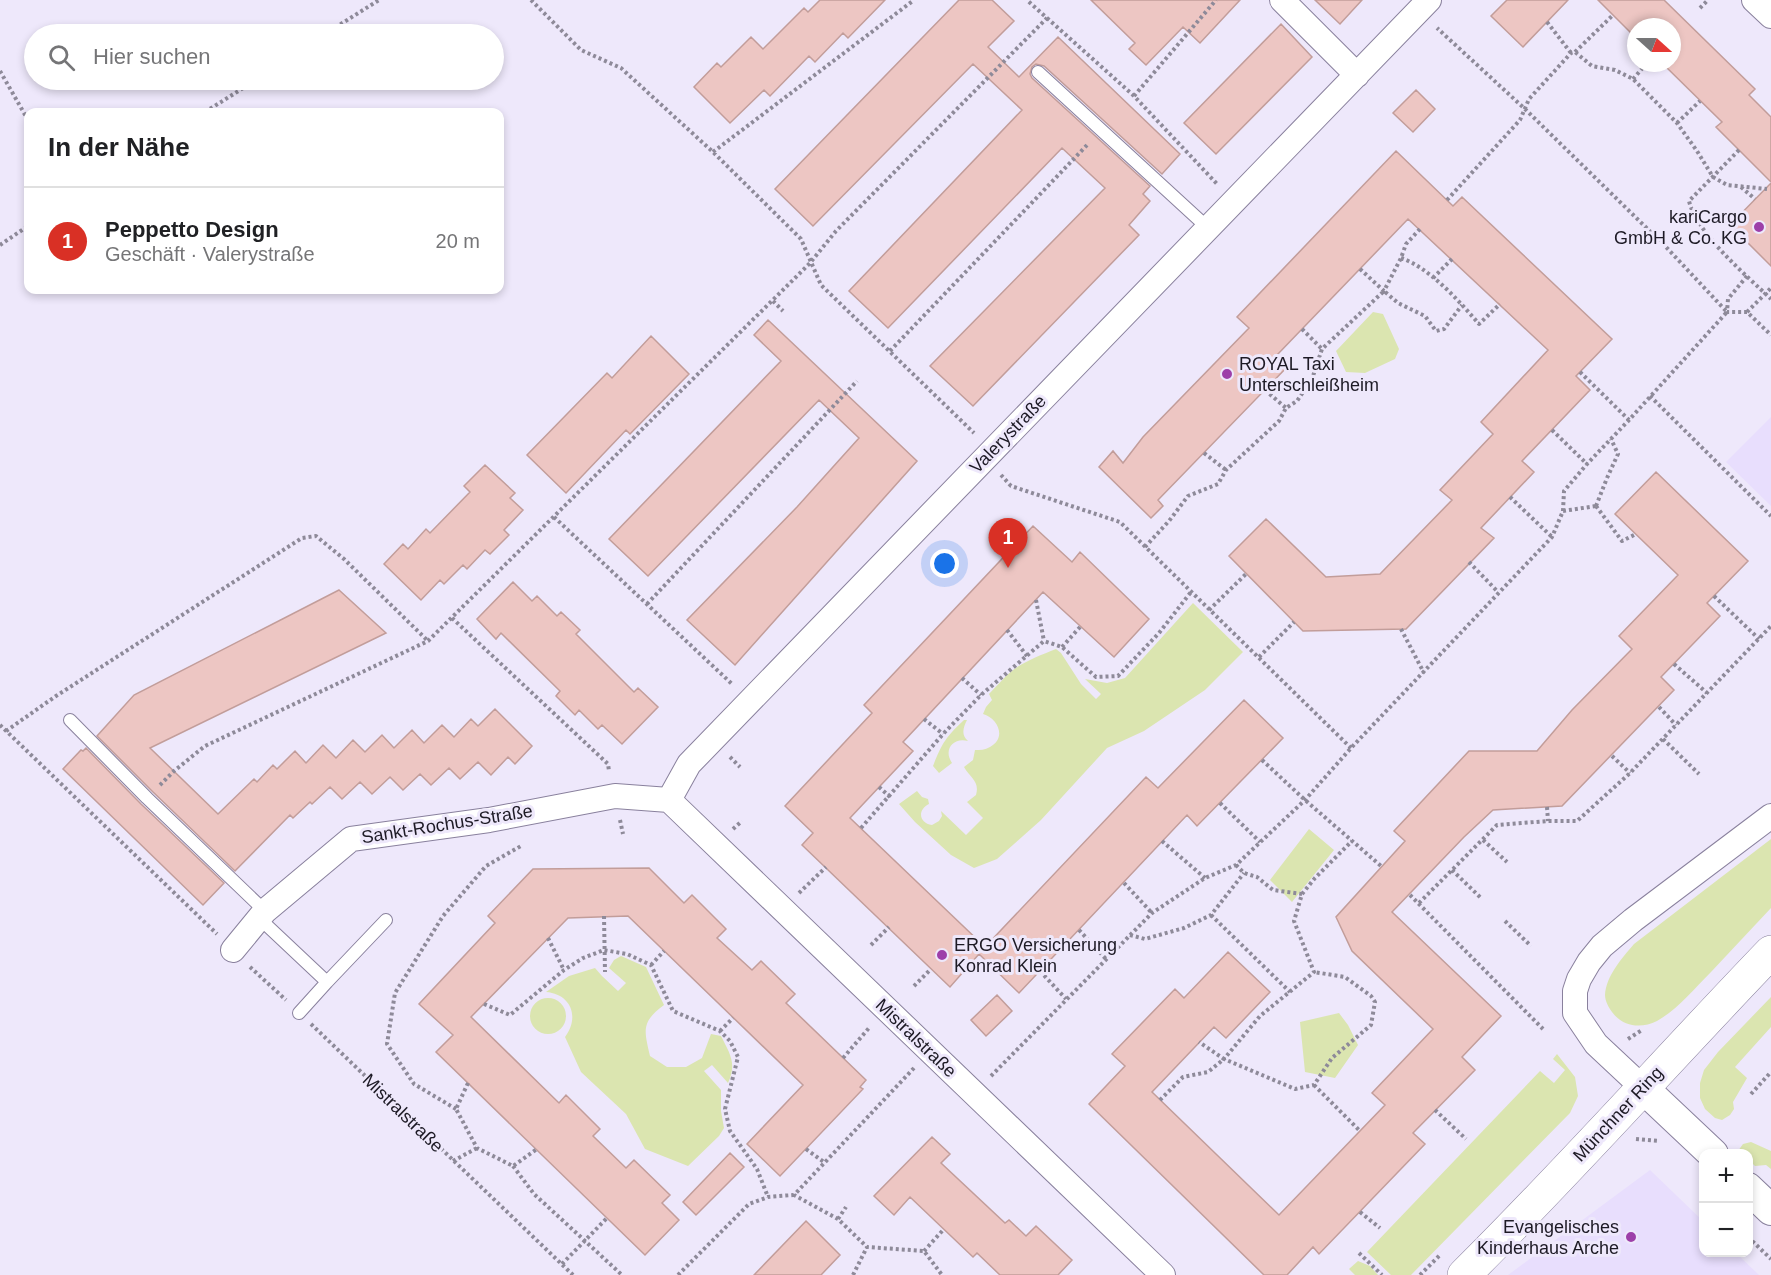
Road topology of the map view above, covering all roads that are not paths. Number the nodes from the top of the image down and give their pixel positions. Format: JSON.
{"nodes":[{"id":1,"x":1282,"y":0,"type":"edge"},
{"id":2,"x":1754,"y":0,"type":"edge"},
{"id":3,"x":1424,"y":5,"type":"edge"},
{"id":4,"x":1771,"y":16,"type":"edge"},
{"id":5,"x":1038,"y":72,"type":"dead end"},
{"id":6,"x":1357,"y":75,"type":"junction"},
{"id":7,"x":1208,"y":228,"type":"junction"},
{"id":8,"x":70,"y":720,"type":"dead end"},
{"id":9,"x":669,"y":800,"type":"junction"},
{"id":10,"x":1771,"y":816,"type":"edge"},
{"id":11,"x":262,"y":915,"type":"junction"},
{"id":12,"x":387,"y":920,"type":"dead end"},
{"id":13,"x":233,"y":950,"type":"road end"},
{"id":14,"x":1771,"y":952,"type":"edge"},
{"id":15,"x":327,"y":981,"type":"junction"},
{"id":16,"x":299,"y":1013,"type":"road end"},
{"id":17,"x":1643,"y":1088,"type":"junction"},
{"id":18,"x":1708,"y":1149,"type":"edge"},
{"id":19,"x":1753,"y":1192,"type":"edge"},
{"id":20,"x":1771,"y":1210,"type":"edge"},
{"id":21,"x":1163,"y":1275,"type":"edge"},
{"id":22,"x":1464,"y":1275,"type":"edge"}],
"edges":[{"from":1,"to":6,"type":"street"},
{"from":2,"to":4,"type":"street"},
{"from":3,"to":6,"type":"street","name":"Valerystraße"},
{"from":5,"to":7,"type":"lane"},
{"from":6,"to":7,"type":"street","name":"Valerystraße"},
{"from":7,"to":9,"type":"street","name":"Valerystraße"},
{"from":8,"to":11,"type":"lane"},
{"from":9,"to":11,"type":"street","name":"Sankt-Rochus-Straße"},
{"from":9,"to":21,"type":"street","name":"Mistralstraße"},
{"from":10,"to":17,"type":"street"},
{"from":11,"to":13,"type":"street","name":"Sankt-Rochus-Straße"},
{"from":11,"to":15,"type":"lane"},
{"from":12,"to":15,"type":"lane"},
{"from":14,"to":17,"type":"main road","name":"Münchner Ring"},
{"from":15,"to":16,"type":"lane"},
{"from":17,"to":18,"type":"street"},
{"from":17,"to":22,"type":"main road","name":"Münchner Ring"},
{"from":19,"to":20,"type":"street"}]}
